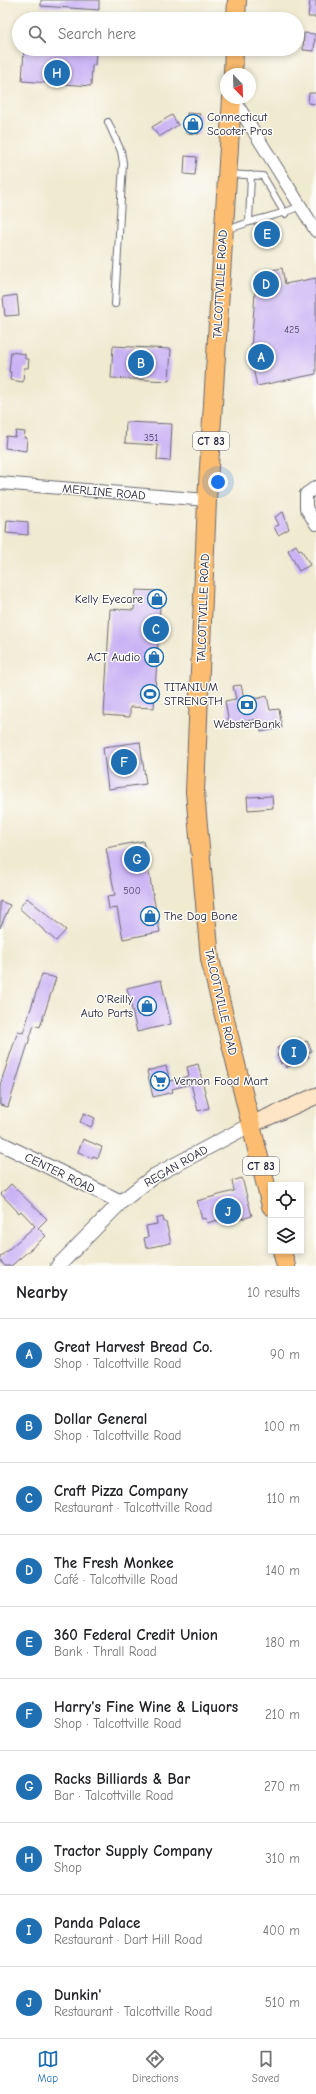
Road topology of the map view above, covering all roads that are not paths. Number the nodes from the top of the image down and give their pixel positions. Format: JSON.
{"nodes":[{"id":1,"x":237,"y":0,"type":"edge"},
{"id":2,"x":236,"y":12,"type":"edge"},
{"id":3,"x":234,"y":56,"type":"edge"},
{"id":4,"x":233,"y":68,"type":"edge"},
{"id":5,"x":232,"y":104,"type":"edge"},
{"id":6,"x":236,"y":104,"type":"edge"},
{"id":7,"x":108,"y":122,"type":"dead end"},
{"id":8,"x":227,"y":173,"type":"junction"},
{"id":9,"x":251,"y":175,"type":"junction"},
{"id":10,"x":300,"y":206,"type":"junction"},
{"id":11,"x":285,"y":214,"type":"junction"},
{"id":12,"x":249,"y":222,"type":"junction"},
{"id":13,"x":224,"y":228,"type":"junction"},
{"id":14,"x":316,"y":231,"type":"edge"},
{"id":15,"x":115,"y":304,"type":"dead end"},
{"id":16,"x":0,"y":483,"type":"edge"},
{"id":17,"x":316,"y":487,"type":"edge"},
{"id":18,"x":207,"y":500,"type":"junction"},
{"id":19,"x":316,"y":524,"type":"edge"},
{"id":20,"x":316,"y":1096,"type":"edge"},
{"id":21,"x":250,"y":1125,"type":"junction"},
{"id":22,"x":0,"y":1144,"type":"edge"},
{"id":23,"x":268,"y":1194,"type":"edge"},
{"id":24,"x":121,"y":1202,"type":"junction"},
{"id":25,"x":283,"y":1254,"type":"edge"},
{"id":26,"x":58,"y":1266,"type":"edge"},
{"id":27,"x":286,"y":1266,"type":"edge"}],
"edges":[{"from":1,"to":2,"type":"main road"},
{"from":3,"to":4,"type":"main road"},
{"from":5,"to":8,"type":"main road","name":"TALCOTTVILLE ROAD","number":"CT 83"},
{"from":6,"to":10,"type":"street"},
{"from":7,"to":15,"type":"lane"},
{"from":8,"to":9,"type":"lane"},
{"from":8,"to":13,"type":"main road","name":"TALCOTTVILLE ROAD","number":"CT 83"},
{"from":9,"to":11,"type":"lane"},
{"from":9,"to":12,"type":"lane"},
{"from":10,"to":11,"type":"lane"},
{"from":10,"to":14,"type":"street"},
{"from":11,"to":12,"type":"lane"},
{"from":12,"to":13,"type":"lane"},
{"from":13,"to":18,"type":"main road","name":"TALCOTTVILLE ROAD","number":"CT 83"},
{"from":16,"to":18,"type":"street","name":"MERLINE ROAD"},
{"from":17,"to":19,"type":"street"},
{"from":18,"to":21,"type":"main road","name":"TALCOTTVILLE ROAD","number":"CT 83"},
{"from":20,"to":21,"type":"main road"},
{"from":21,"to":23,"type":"main road","name":"TALCOTTVILLE ROAD","number":"CT 83"},
{"from":21,"to":24,"type":"street","name":"REGAN ROAD"},
{"from":22,"to":24,"type":"street","name":"CENTER ROAD"},
{"from":24,"to":26,"type":"street","name":"REGAN ROAD"},
{"from":25,"to":27,"type":"main road"}]}
